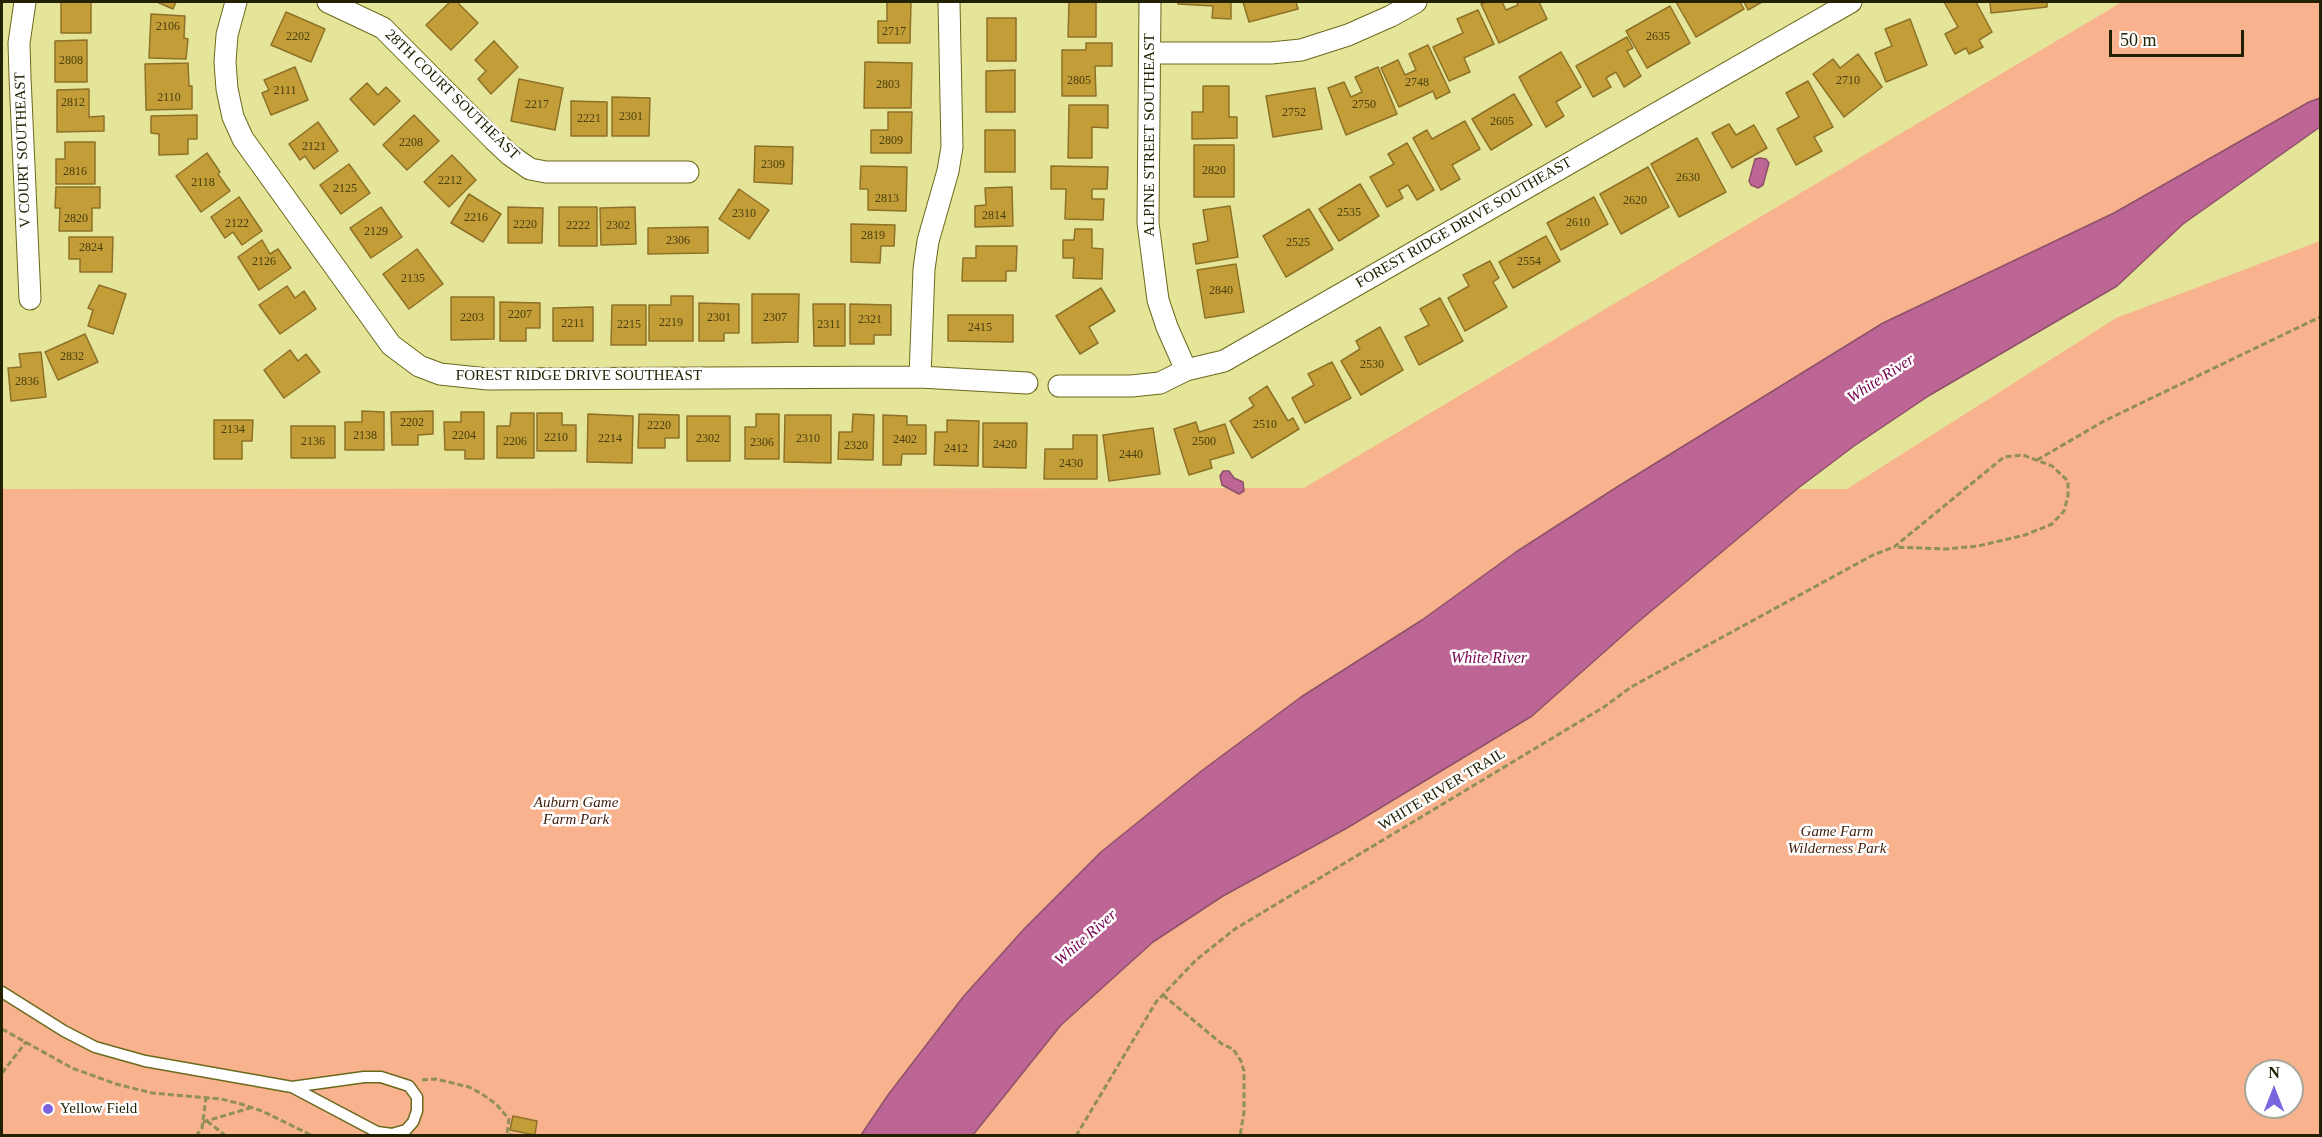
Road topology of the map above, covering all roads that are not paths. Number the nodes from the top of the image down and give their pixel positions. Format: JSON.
{"nodes":[{"id":1,"x":25,"y":2,"type":"edge"},
{"id":2,"x":236,"y":2,"type":"edge"},
{"id":3,"x":327,"y":2,"type":"edge"},
{"id":4,"x":949,"y":2,"type":"edge"},
{"id":5,"x":1150,"y":2,"type":"edge"},
{"id":6,"x":1416,"y":2,"type":"edge"},
{"id":7,"x":1851,"y":2,"type":"edge"},
{"id":8,"x":1150,"y":53,"type":"junction"},
{"id":9,"x":688,"y":172,"type":"dead end"},
{"id":10,"x":30,"y":299,"type":"dead end"},
{"id":11,"x":1186,"y":370,"type":"junction"},
{"id":12,"x":920,"y":377,"type":"junction"},
{"id":13,"x":1027,"y":383,"type":"dead end"},
{"id":14,"x":1059,"y":386,"type":"dead end"},
{"id":15,"x":2,"y":992,"type":"edge"},
{"id":16,"x":292,"y":1087,"type":"junction"}],
"edges":[{"from":1,"to":10,"type":"street","name":"V COURT SOUTHEAST"},
{"from":2,"to":12,"type":"street","name":"FOREST RIDGE DRIVE SOUTHEAST"},
{"from":3,"to":9,"type":"street","name":"28TH COURT SOUTHEAST"},
{"from":4,"to":12,"type":"street"},
{"from":5,"to":8,"type":"street","name":"ALPINE STREET SOUTHEAST"},
{"from":6,"to":8,"type":"street"},
{"from":7,"to":11,"type":"street","name":"FOREST RIDGE DRIVE SOUTHEAST"},
{"from":8,"to":11,"type":"street","name":"ALPINE STREET SOUTHEAST"},
{"from":11,"to":14,"type":"street","name":"FOREST RIDGE DRIVE SOUTHEAST"},
{"from":12,"to":13,"type":"street","name":"FOREST RIDGE DRIVE SOUTHEAST"},
{"from":15,"to":16,"type":"lane"},
{"from":16,"to":16,"type":"lane"}]}
